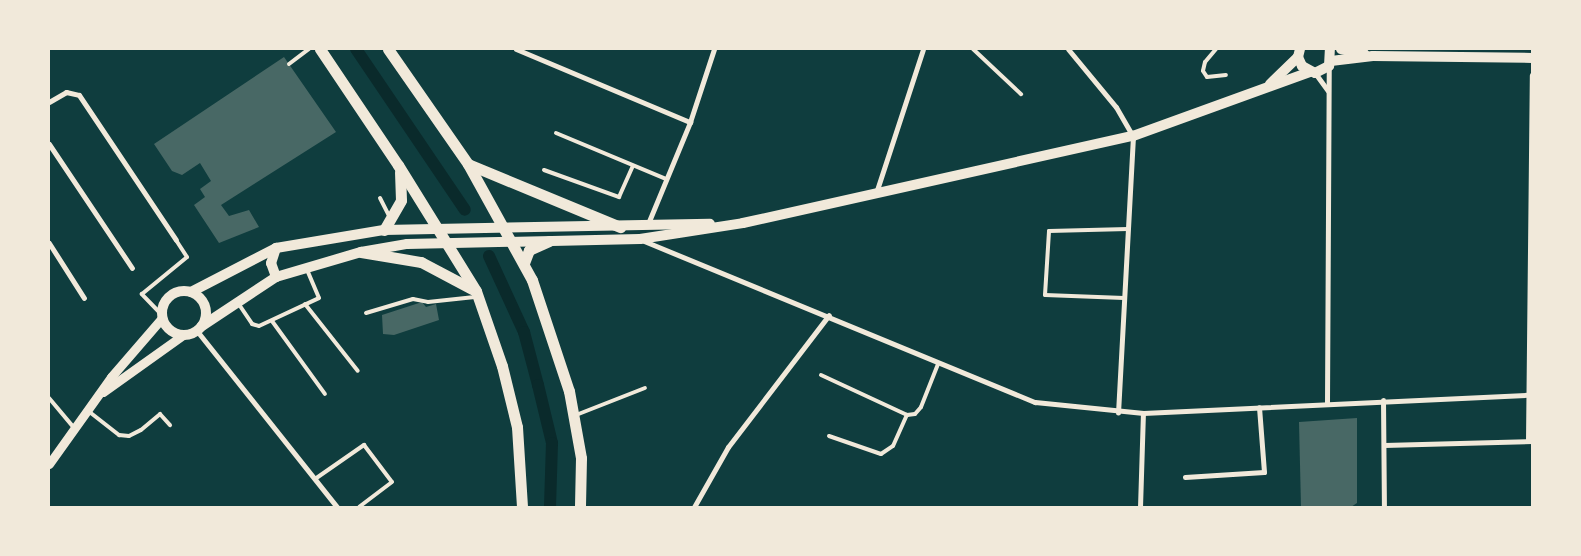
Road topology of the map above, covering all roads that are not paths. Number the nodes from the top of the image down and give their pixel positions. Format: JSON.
{"nodes":[{"id":1,"x":309,"y":49,"type":"edge"},
{"id":2,"x":320,"y":49,"type":"edge"},
{"id":3,"x":388,"y":49,"type":"edge"},
{"id":4,"x":516,"y":49,"type":"edge"},
{"id":5,"x":714,"y":49,"type":"edge"},
{"id":6,"x":923,"y":49,"type":"edge"},
{"id":7,"x":973,"y":49,"type":"edge"},
{"id":8,"x":1068,"y":49,"type":"edge"},
{"id":9,"x":1216,"y":49,"type":"edge"},
{"id":10,"x":1330,"y":49,"type":"edge"},
{"id":11,"x":1341,"y":49,"type":"edge"},
{"id":12,"x":1298,"y":52,"type":"edge"},
{"id":13,"x":1386,"y":53,"type":"edge"},
{"id":14,"x":1411,"y":53,"type":"edge"},
{"id":15,"x":1425,"y":53,"type":"edge"},
{"id":16,"x":1373,"y":56,"type":"junction"},
{"id":17,"x":1532,"y":58,"type":"edge"},
{"id":18,"x":290,"y":63,"type":"dead end"},
{"id":19,"x":1330,"y":64,"type":"junction"},
{"id":20,"x":1313,"y":72,"type":"junction"},
{"id":21,"x":1226,"y":75,"type":"dead end"},
{"id":22,"x":1532,"y":75,"type":"edge"},
{"id":23,"x":1268,"y":87,"type":"junction"},
{"id":24,"x":1328,"y":91,"type":"junction"},
{"id":25,"x":1021,"y":94,"type":"dead end"},
{"id":26,"x":49,"y":102,"type":"edge"},
{"id":27,"x":690,"y":122,"type":"junction"},
{"id":28,"x":556,"y":133,"type":"dead end"},
{"id":29,"x":1133,"y":136,"type":"junction"},
{"id":30,"x":49,"y":144,"type":"edge"},
{"id":31,"x":468,"y":164,"type":"junction"},
{"id":32,"x":398,"y":165,"type":"junction"},
{"id":33,"x":633,"y":166,"type":"junction"},
{"id":34,"x":544,"y":170,"type":"dead end"},
{"id":35,"x":666,"y":178,"type":"junction"},
{"id":36,"x":875,"y":196,"type":"junction"},
{"id":37,"x":380,"y":198,"type":"dead end"},
{"id":38,"x":743,"y":224,"type":"junction"},
{"id":39,"x":387,"y":226,"type":"junction"},
{"id":40,"x":647,"y":226,"type":"junction"},
{"id":41,"x":620,"y":227,"type":"junction"},
{"id":42,"x":506,"y":229,"type":"junction"},
{"id":43,"x":1128,"y":229,"type":"junction"},
{"id":44,"x":437,"y":230,"type":"junction"},
{"id":45,"x":640,"y":239,"type":"junction"},
{"id":46,"x":176,"y":240,"type":"joint"},
{"id":47,"x":550,"y":241,"type":"junction"},
{"id":48,"x":514,"y":242,"type":"junction"},
{"id":49,"x":49,"y":243,"type":"edge"},
{"id":50,"x":447,"y":244,"type":"junction"},
{"id":51,"x":276,"y":248,"type":"junction"},
{"id":52,"x":361,"y":252,"type":"junction"},
{"id":53,"x":524,"y":263,"type":"junction"},
{"id":54,"x":132,"y":268,"type":"dead end"},
{"id":55,"x":306,"y":268,"type":"junction"},
{"id":56,"x":276,"y":277,"type":"junction"},
{"id":57,"x":191,"y":292,"type":"junction"},
{"id":58,"x":476,"y":294,"type":"junction"},
{"id":59,"x":84,"y":298,"type":"dead end"},
{"id":60,"x":1124,"y":298,"type":"junction"},
{"id":61,"x":238,"y":302,"type":"junction"},
{"id":62,"x":305,"y":304,"type":"junction"},
{"id":63,"x":366,"y":313,"type":"dead end"},
{"id":64,"x":829,"y":315,"type":"junction"},
{"id":65,"x":162,"y":316,"type":"junction"},
{"id":66,"x":272,"y":321,"type":"junction"},
{"id":67,"x":200,"y":328,"type":"junction"},
{"id":68,"x":183,"y":335,"type":"junction"},
{"id":69,"x":938,"y":364,"type":"junction"},
{"id":70,"x":358,"y":371,"type":"dead end"},
{"id":71,"x":821,"y":375,"type":"dead end"},
{"id":72,"x":645,"y":388,"type":"dead end"},
{"id":73,"x":325,"y":394,"type":"dead end"},
{"id":74,"x":1528,"y":395,"type":"junction"},
{"id":75,"x":49,"y":398,"type":"edge"},
{"id":76,"x":95,"y":398,"type":"junction"},
{"id":77,"x":1383,"y":400,"type":"junction"},
{"id":78,"x":1327,"y":404,"type":"junction"},
{"id":79,"x":1259,"y":407,"type":"junction"},
{"id":80,"x":87,"y":410,"type":"junction"},
{"id":81,"x":1118,"y":413,"type":"junction"},
{"id":82,"x":1143,"y":413,"type":"junction"},
{"id":83,"x":907,"y":415,"type":"junction"},
{"id":84,"x":574,"y":416,"type":"junction"},
{"id":85,"x":170,"y":424,"type":"dead end"},
{"id":86,"x":74,"y":428,"type":"junction"},
{"id":87,"x":829,"y":436,"type":"dead end"},
{"id":88,"x":1530,"y":441,"type":"edge"},
{"id":89,"x":1384,"y":445,"type":"junction"},
{"id":90,"x":49,"y":464,"type":"edge"},
{"id":91,"x":1185,"y":477,"type":"dead end"},
{"id":92,"x":315,"y":479,"type":"junction"},
{"id":93,"x":337,"y":507,"type":"edge"},
{"id":94,"x":359,"y":507,"type":"edge"},
{"id":95,"x":522,"y":507,"type":"edge"},
{"id":96,"x":580,"y":507,"type":"edge"},
{"id":97,"x":694,"y":507,"type":"edge"},
{"id":98,"x":1140,"y":507,"type":"edge"},
{"id":99,"x":1384,"y":507,"type":"edge"}],
"edges":[{"from":1,"to":18,"type":"lane"},
{"from":2,"to":32,"type":"main road"},
{"from":3,"to":31,"type":"main road"},
{"from":4,"to":27,"type":"street"},
{"from":5,"to":27,"type":"street"},
{"from":6,"to":36,"type":"street"},
{"from":7,"to":25,"type":"lane"},
{"from":8,"to":29,"type":"street"},
{"from":9,"to":21,"type":"lane"},
{"from":10,"to":19,"type":"main road"},
{"from":11,"to":16,"type":"main road"},
{"from":12,"to":20,"type":"main road"},
{"from":12,"to":23,"type":"main road"},
{"from":13,"to":14,"type":"main road"},
{"from":13,"to":16,"type":"main road"},
{"from":14,"to":15,"type":"main road"},
{"from":15,"to":17,"type":"main road"},
{"from":16,"to":19,"type":"main road"},
{"from":19,"to":20,"type":"main road"},
{"from":19,"to":24,"type":"street"},
{"from":20,"to":23,"type":"main road"},
{"from":20,"to":24,"type":"street"},
{"from":22,"to":74,"type":"street"},
{"from":23,"to":29,"type":"main road"},
{"from":24,"to":78,"type":"street"},
{"from":26,"to":46,"type":"street"},
{"from":27,"to":35,"type":"street"},
{"from":28,"to":33,"type":"lane"},
{"from":29,"to":36,"type":"main road"},
{"from":29,"to":43,"type":"street"},
{"from":30,"to":54,"type":"street"},
{"from":31,"to":41,"type":"main road"},
{"from":31,"to":42,"type":"main road"},
{"from":32,"to":39,"type":"main road"},
{"from":32,"to":44,"type":"main road"},
{"from":33,"to":34,"type":"lane"},
{"from":33,"to":35,"type":"lane"},
{"from":35,"to":40,"type":"street"},
{"from":36,"to":38,"type":"main road"},
{"from":37,"to":39,"type":"lane"},
{"from":38,"to":40,"type":"main road"},
{"from":38,"to":45,"type":"main road"},
{"from":39,"to":44,"type":"main road"},
{"from":39,"to":51,"type":"main road"},
{"from":40,"to":41,"type":"main road"},
{"from":41,"to":42,"type":"main road"},
{"from":42,"to":44,"type":"main road"},
{"from":42,"to":48,"type":"main road"},
{"from":43,"to":60,"type":"street"},
{"from":43,"to":60,"type":"lane"},
{"from":44,"to":50,"type":"main road"},
{"from":45,"to":47,"type":"main road"},
{"from":45,"to":64,"type":"street"},
{"from":46,"to":65,"type":"lane"},
{"from":47,"to":48,"type":"main road"},
{"from":47,"to":53,"type":"main road"},
{"from":48,"to":50,"type":"main road"},
{"from":48,"to":53,"type":"main road"},
{"from":49,"to":59,"type":"street"},
{"from":50,"to":52,"type":"main road"},
{"from":50,"to":58,"type":"main road"},
{"from":51,"to":56,"type":"main road"},
{"from":51,"to":57,"type":"main road"},
{"from":52,"to":55,"type":"main road"},
{"from":52,"to":58,"type":"main road"},
{"from":53,"to":84,"type":"main road"},
{"from":55,"to":56,"type":"main road"},
{"from":55,"to":62,"type":"lane"},
{"from":56,"to":61,"type":"main road"},
{"from":57,"to":65,"type":"main road"},
{"from":57,"to":67,"type":"main road"},
{"from":58,"to":63,"type":"lane"},
{"from":58,"to":95,"type":"main road"},
{"from":60,"to":81,"type":"street"},
{"from":61,"to":66,"type":"lane"},
{"from":61,"to":67,"type":"main road"},
{"from":62,"to":66,"type":"lane"},
{"from":62,"to":70,"type":"lane"},
{"from":64,"to":69,"type":"street"},
{"from":64,"to":97,"type":"street"},
{"from":65,"to":68,"type":"main road"},
{"from":65,"to":76,"type":"street"},
{"from":66,"to":73,"type":"lane"},
{"from":67,"to":68,"type":"main road"},
{"from":67,"to":92,"type":"street"},
{"from":68,"to":76,"type":"street"},
{"from":69,"to":81,"type":"street"},
{"from":69,"to":83,"type":"lane"},
{"from":71,"to":83,"type":"lane"},
{"from":72,"to":84,"type":"lane"},
{"from":74,"to":77,"type":"street"},
{"from":74,"to":88,"type":"street"},
{"from":75,"to":86,"type":"lane"},
{"from":76,"to":80,"type":"street"},
{"from":77,"to":78,"type":"street"},
{"from":77,"to":89,"type":"street"},
{"from":78,"to":79,"type":"street"},
{"from":79,"to":82,"type":"street"},
{"from":79,"to":91,"type":"street"},
{"from":80,"to":85,"type":"lane"},
{"from":80,"to":86,"type":"street"},
{"from":81,"to":82,"type":"street"},
{"from":82,"to":98,"type":"street"},
{"from":83,"to":87,"type":"lane"},
{"from":84,"to":96,"type":"main road"},
{"from":86,"to":90,"type":"street"},
{"from":88,"to":89,"type":"street"},
{"from":89,"to":99,"type":"street"},
{"from":92,"to":93,"type":"street"},
{"from":92,"to":94,"type":"lane"}]}
